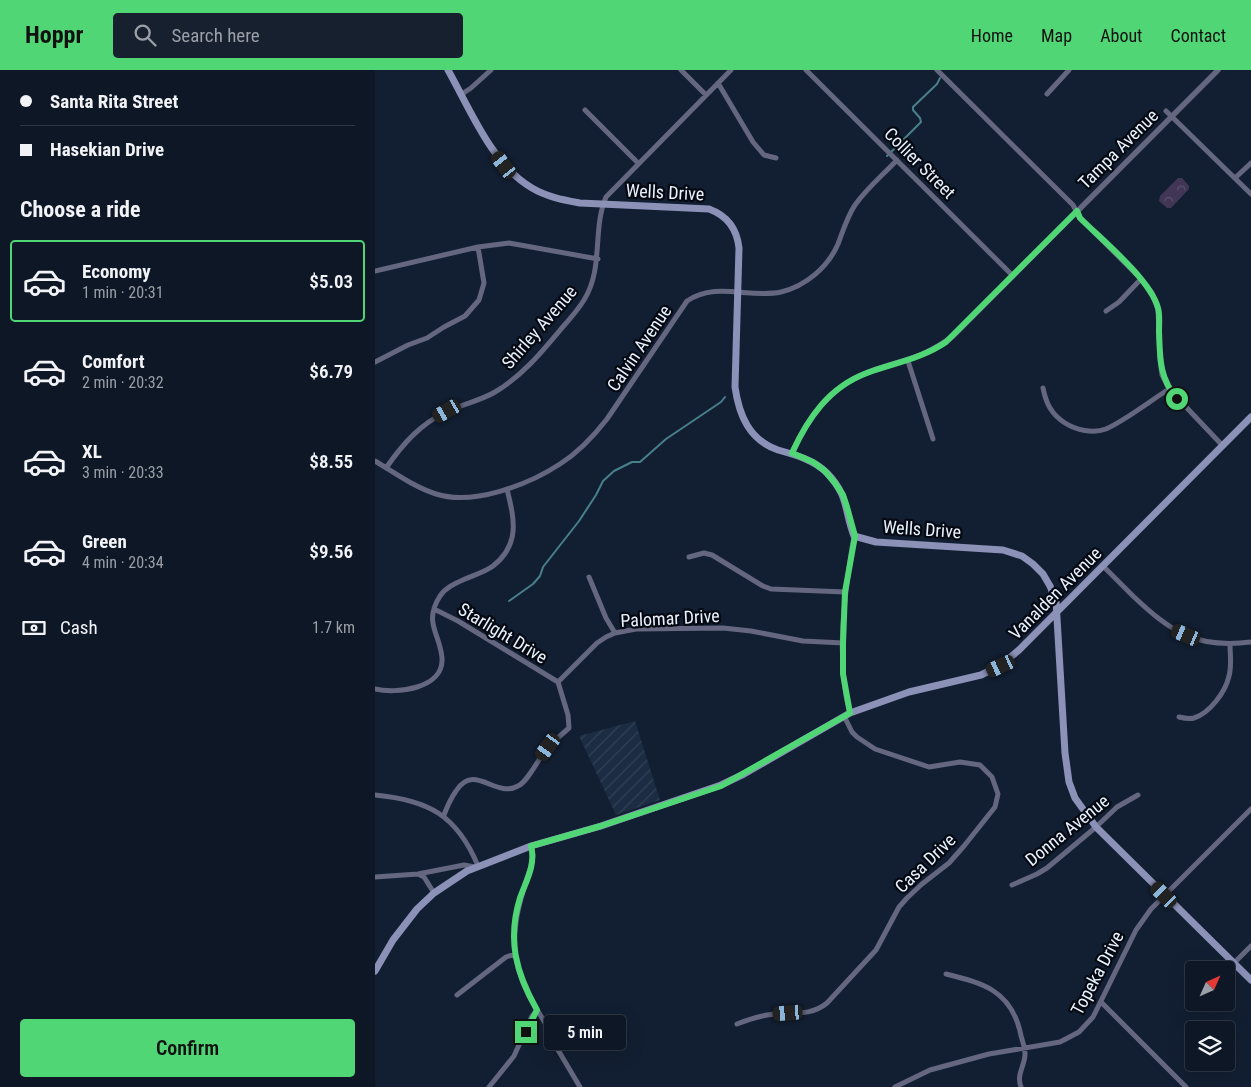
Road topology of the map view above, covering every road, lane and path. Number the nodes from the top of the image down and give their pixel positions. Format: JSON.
{"nodes":[{"id":1,"x":448,"y":70,"type":"edge"},
{"id":2,"x":491,"y":70,"type":"edge"},
{"id":3,"x":681,"y":70,"type":"edge"},
{"id":4,"x":731,"y":70,"type":"edge"},
{"id":5,"x":806,"y":70,"type":"edge"},
{"id":6,"x":937,"y":70,"type":"edge"},
{"id":7,"x":1069,"y":70,"type":"edge"},
{"id":8,"x":1218,"y":70,"type":"edge"},
{"id":9,"x":718,"y":83,"type":"junction"},
{"id":10,"x":462,"y":94,"type":"junction"},
{"id":11,"x":1047,"y":94,"type":"dead end"},
{"id":12,"x":706,"y":95,"type":"junction"},
{"id":13,"x":585,"y":110,"type":"dead end"},
{"id":14,"x":1166,"y":111,"type":"dead end"},
{"id":15,"x":1172,"y":116,"type":"junction"},
{"id":16,"x":777,"y":158,"type":"dead end"},
{"id":17,"x":897,"y":160,"type":"junction"},
{"id":18,"x":638,"y":163,"type":"junction"},
{"id":19,"x":1251,"y":163,"type":"edge"},
{"id":20,"x":1235,"y":178,"type":"junction"},
{"id":21,"x":1251,"y":194,"type":"edge"},
{"id":22,"x":603,"y":204,"type":"junction"},
{"id":23,"x":1077,"y":211,"type":"junction"},
{"id":24,"x":478,"y":247,"type":"junction"},
{"id":25,"x":598,"y":259,"type":"junction"},
{"id":26,"x":375,"y":271,"type":"edge"},
{"id":27,"x":1013,"y":276,"type":"junction"},
{"id":28,"x":1141,"y":279,"type":"junction"},
{"id":29,"x":738,"y":291,"type":"junction"},
{"id":30,"x":1106,"y":311,"type":"dead end"},
{"id":31,"x":908,"y":361,"type":"junction"},
{"id":32,"x":375,"y":362,"type":"edge"},
{"id":33,"x":1043,"y":388,"type":"dead end"},
{"id":34,"x":1169,"y":389,"type":"junction"},
{"id":35,"x":1251,"y":417,"type":"edge"},
{"id":36,"x":933,"y":439,"type":"dead end"},
{"id":37,"x":1222,"y":445,"type":"junction"},
{"id":38,"x":792,"y":453,"type":"junction"},
{"id":39,"x":375,"y":461,"type":"edge"},
{"id":40,"x":386,"y":468,"type":"junction"},
{"id":41,"x":507,"y":489,"type":"junction"},
{"id":42,"x":855,"y":536,"type":"junction"},
{"id":43,"x":689,"y":558,"type":"dead end"},
{"id":44,"x":1103,"y":566,"type":"junction"},
{"id":45,"x":589,"y":577,"type":"dead end"},
{"id":46,"x":845,"y":592,"type":"junction"},
{"id":47,"x":434,"y":609,"type":"junction"},
{"id":48,"x":1057,"y":611,"type":"junction"},
{"id":49,"x":615,"y":633,"type":"junction"},
{"id":50,"x":1251,"y":642,"type":"edge"},
{"id":51,"x":843,"y":643,"type":"junction"},
{"id":52,"x":1230,"y":644,"type":"junction"},
{"id":53,"x":558,"y":682,"type":"junction"},
{"id":54,"x":375,"y":689,"type":"edge"},
{"id":55,"x":847,"y":714,"type":"junction"},
{"id":56,"x":1179,"y":717,"type":"dead end"},
{"id":57,"x":375,"y":795,"type":"edge"},
{"id":58,"x":1138,"y":795,"type":"dead end"},
{"id":59,"x":1251,"y":809,"type":"edge"},
{"id":60,"x":444,"y":815,"type":"junction"},
{"id":61,"x":1096,"y":827,"type":"junction"},
{"id":62,"x":531,"y":846,"type":"junction"},
{"id":63,"x":477,"y":867,"type":"junction"},
{"id":64,"x":418,"y":874,"type":"junction"},
{"id":65,"x":375,"y":878,"type":"edge"},
{"id":66,"x":1012,"y":885,"type":"dead end"},
{"id":67,"x":434,"y":892,"type":"junction"},
{"id":68,"x":1164,"y":895,"type":"junction"},
{"id":69,"x":1251,"y":946,"type":"edge"},
{"id":70,"x":515,"y":954,"type":"junction"},
{"id":71,"x":1231,"y":961,"type":"edge"},
{"id":72,"x":1235,"y":963,"type":"edge"},
{"id":73,"x":1235,"y":965,"type":"edge"},
{"id":74,"x":375,"y":972,"type":"edge"},
{"id":75,"x":946,"y":974,"type":"dead end"},
{"id":76,"x":1251,"y":980,"type":"edge"},
{"id":77,"x":457,"y":995,"type":"dead end"},
{"id":78,"x":1101,"y":1002,"type":"junction"},
{"id":79,"x":537,"y":1010,"type":"junction"},
{"id":80,"x":737,"y":1024,"type":"dead end"},
{"id":81,"x":1024,"y":1048,"type":"junction"},
{"id":82,"x":489,"y":1087,"type":"edge"},
{"id":83,"x":580,"y":1087,"type":"edge"},
{"id":84,"x":895,"y":1087,"type":"edge"},
{"id":85,"x":1021,"y":1087,"type":"edge"},
{"id":86,"x":1187,"y":1087,"type":"edge"}],
"edges":[{"from":1,"to":10,"type":"main road","name":"Wells Drive"},
{"from":2,"to":10,"type":"street"},
{"from":3,"to":12,"type":"street"},
{"from":4,"to":9,"type":"street","name":"Shirley Avenue"},
{"from":5,"to":17,"type":"street","name":"Collier Street"},
{"from":6,"to":23,"type":"street"},
{"from":7,"to":11,"type":"street"},
{"from":8,"to":15,"type":"street","name":"Tampa Avenue"},
{"from":9,"to":12,"type":"street","name":"Shirley Avenue"},
{"from":9,"to":16,"type":"street"},
{"from":10,"to":22,"type":"main road","name":"Wells Drive"},
{"from":12,"to":18,"type":"street","name":"Shirley Avenue"},
{"from":13,"to":18,"type":"street"},
{"from":14,"to":15,"type":"street"},
{"from":15,"to":20,"type":"street"},
{"from":15,"to":23,"type":"street","name":"Tampa Avenue"},
{"from":17,"to":27,"type":"street","name":"Collier Street"},
{"from":17,"to":29,"type":"street","name":"Calvin Avenue"},
{"from":18,"to":22,"type":"street","name":"Shirley Avenue"},
{"from":19,"to":20,"type":"street"},
{"from":20,"to":21,"type":"street"},
{"from":22,"to":25,"type":"street","name":"Shirley Avenue"},
{"from":22,"to":29,"type":"main road","name":"Wells Drive"},
{"from":23,"to":27,"type":"street","name":"Tampa Avenue"},
{"from":23,"to":28,"type":"street"},
{"from":24,"to":25,"type":"street"},
{"from":24,"to":26,"type":"street"},
{"from":24,"to":32,"type":"street"},
{"from":25,"to":40,"type":"street","name":"Shirley Avenue"},
{"from":27,"to":31,"type":"street","name":"Tampa Avenue"},
{"from":28,"to":30,"type":"street"},
{"from":28,"to":34,"type":"street"},
{"from":29,"to":38,"type":"main road","name":"Wells Drive"},
{"from":29,"to":41,"type":"street","name":"Calvin Avenue"},
{"from":31,"to":36,"type":"street"},
{"from":31,"to":38,"type":"street","name":"Tampa Avenue"},
{"from":33,"to":34,"type":"street"},
{"from":34,"to":37,"type":"street"},
{"from":35,"to":37,"type":"main road","name":"Vanalden Avenue"},
{"from":37,"to":44,"type":"main road","name":"Vanalden Avenue"},
{"from":38,"to":42,"type":"main road","name":"Wells Drive"},
{"from":39,"to":40,"type":"street","name":"Calvin Avenue"},
{"from":40,"to":41,"type":"street","name":"Calvin Avenue"},
{"from":41,"to":47,"type":"street"},
{"from":42,"to":46,"type":"street","name":"Casa Drive"},
{"from":42,"to":48,"type":"main road","name":"Wells Drive"},
{"from":43,"to":46,"type":"street"},
{"from":44,"to":48,"type":"main road","name":"Vanalden Avenue"},
{"from":44,"to":52,"type":"street"},
{"from":45,"to":49,"type":"street"},
{"from":46,"to":51,"type":"street","name":"Casa Drive"},
{"from":47,"to":53,"type":"street","name":"Starlight Drive"},
{"from":47,"to":54,"type":"street"},
{"from":48,"to":55,"type":"main road","name":"Vanalden Avenue"},
{"from":48,"to":61,"type":"main road","name":"Wells Drive"},
{"from":49,"to":51,"type":"street","name":"Palomar Drive"},
{"from":49,"to":53,"type":"street","name":"Palomar Drive"},
{"from":50,"to":52,"type":"street"},
{"from":51,"to":55,"type":"street","name":"Casa Drive"},
{"from":52,"to":56,"type":"street"},
{"from":53,"to":60,"type":"street"},
{"from":55,"to":62,"type":"main road","name":"Vanalden Avenue"},
{"from":55,"to":80,"type":"street","name":"Casa Drive"},
{"from":57,"to":60,"type":"street"},
{"from":58,"to":61,"type":"street","name":"Donna Avenue"},
{"from":59,"to":68,"type":"street","name":"Topeka Drive"},
{"from":60,"to":63,"type":"street"},
{"from":61,"to":66,"type":"street","name":"Donna Avenue"},
{"from":61,"to":68,"type":"main road","name":"Wells Drive"},
{"from":62,"to":63,"type":"main road","name":"Vanalden Avenue"},
{"from":62,"to":70,"type":"street"},
{"from":63,"to":64,"type":"street"},
{"from":63,"to":67,"type":"main road","name":"Vanalden Avenue"},
{"from":64,"to":65,"type":"street"},
{"from":64,"to":67,"type":"street"},
{"from":67,"to":74,"type":"main road","name":"Vanalden Avenue"},
{"from":68,"to":71,"type":"main road","name":"Wells Drive"},
{"from":68,"to":78,"type":"street","name":"Topeka Drive"},
{"from":69,"to":72,"type":"street"},
{"from":70,"to":77,"type":"street"},
{"from":70,"to":79,"type":"street"},
{"from":73,"to":76,"type":"main road","name":"Wells Drive"},
{"from":75,"to":81,"type":"street"},
{"from":78,"to":81,"type":"street","name":"Topeka Drive"},
{"from":78,"to":86,"type":"street"},
{"from":79,"to":82,"type":"street"},
{"from":79,"to":83,"type":"street"},
{"from":81,"to":84,"type":"street","name":"Topeka Drive"},
{"from":81,"to":85,"type":"street"}]}
